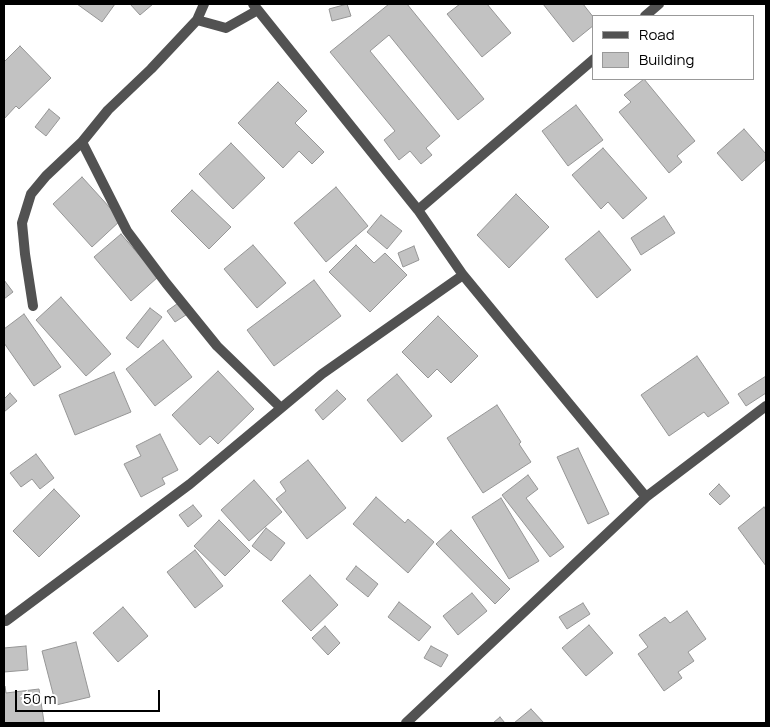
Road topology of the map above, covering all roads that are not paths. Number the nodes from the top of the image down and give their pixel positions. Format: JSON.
{"nodes":[{"id":1,"x":204,"y":4,"type":"edge"},
{"id":2,"x":659,"y":4,"type":"edge"},
{"id":3,"x":256,"y":7,"type":"edge"},
{"id":4,"x":645,"y":15,"type":"edge"},
{"id":5,"x":197,"y":20,"type":"junction"},
{"id":6,"x":592,"y":61,"type":"edge"},
{"id":7,"x":82,"y":142,"type":"junction"},
{"id":8,"x":418,"y":210,"type":"junction"},
{"id":9,"x":463,"y":274,"type":"junction"},
{"id":10,"x":33,"y":306,"type":"dead end"},
{"id":11,"x":766,"y":406,"type":"edge"},
{"id":12,"x":282,"y":408,"type":"junction"},
{"id":13,"x":646,"y":498,"type":"junction"},
{"id":14,"x":6,"y":621,"type":"dead end"},
{"id":15,"x":406,"y":723,"type":"edge"}],
"edges":[{"from":1,"to":5,"type":"street"},
{"from":2,"to":4,"type":"street"},
{"from":3,"to":5,"type":"street"},
{"from":3,"to":8,"type":"street"},
{"from":5,"to":7,"type":"street"},
{"from":6,"to":8,"type":"street"},
{"from":7,"to":10,"type":"street"},
{"from":7,"to":12,"type":"street"},
{"from":8,"to":9,"type":"street"},
{"from":9,"to":12,"type":"street"},
{"from":9,"to":13,"type":"street"},
{"from":11,"to":13,"type":"street"},
{"from":12,"to":14,"type":"street"},
{"from":13,"to":15,"type":"street"}]}
